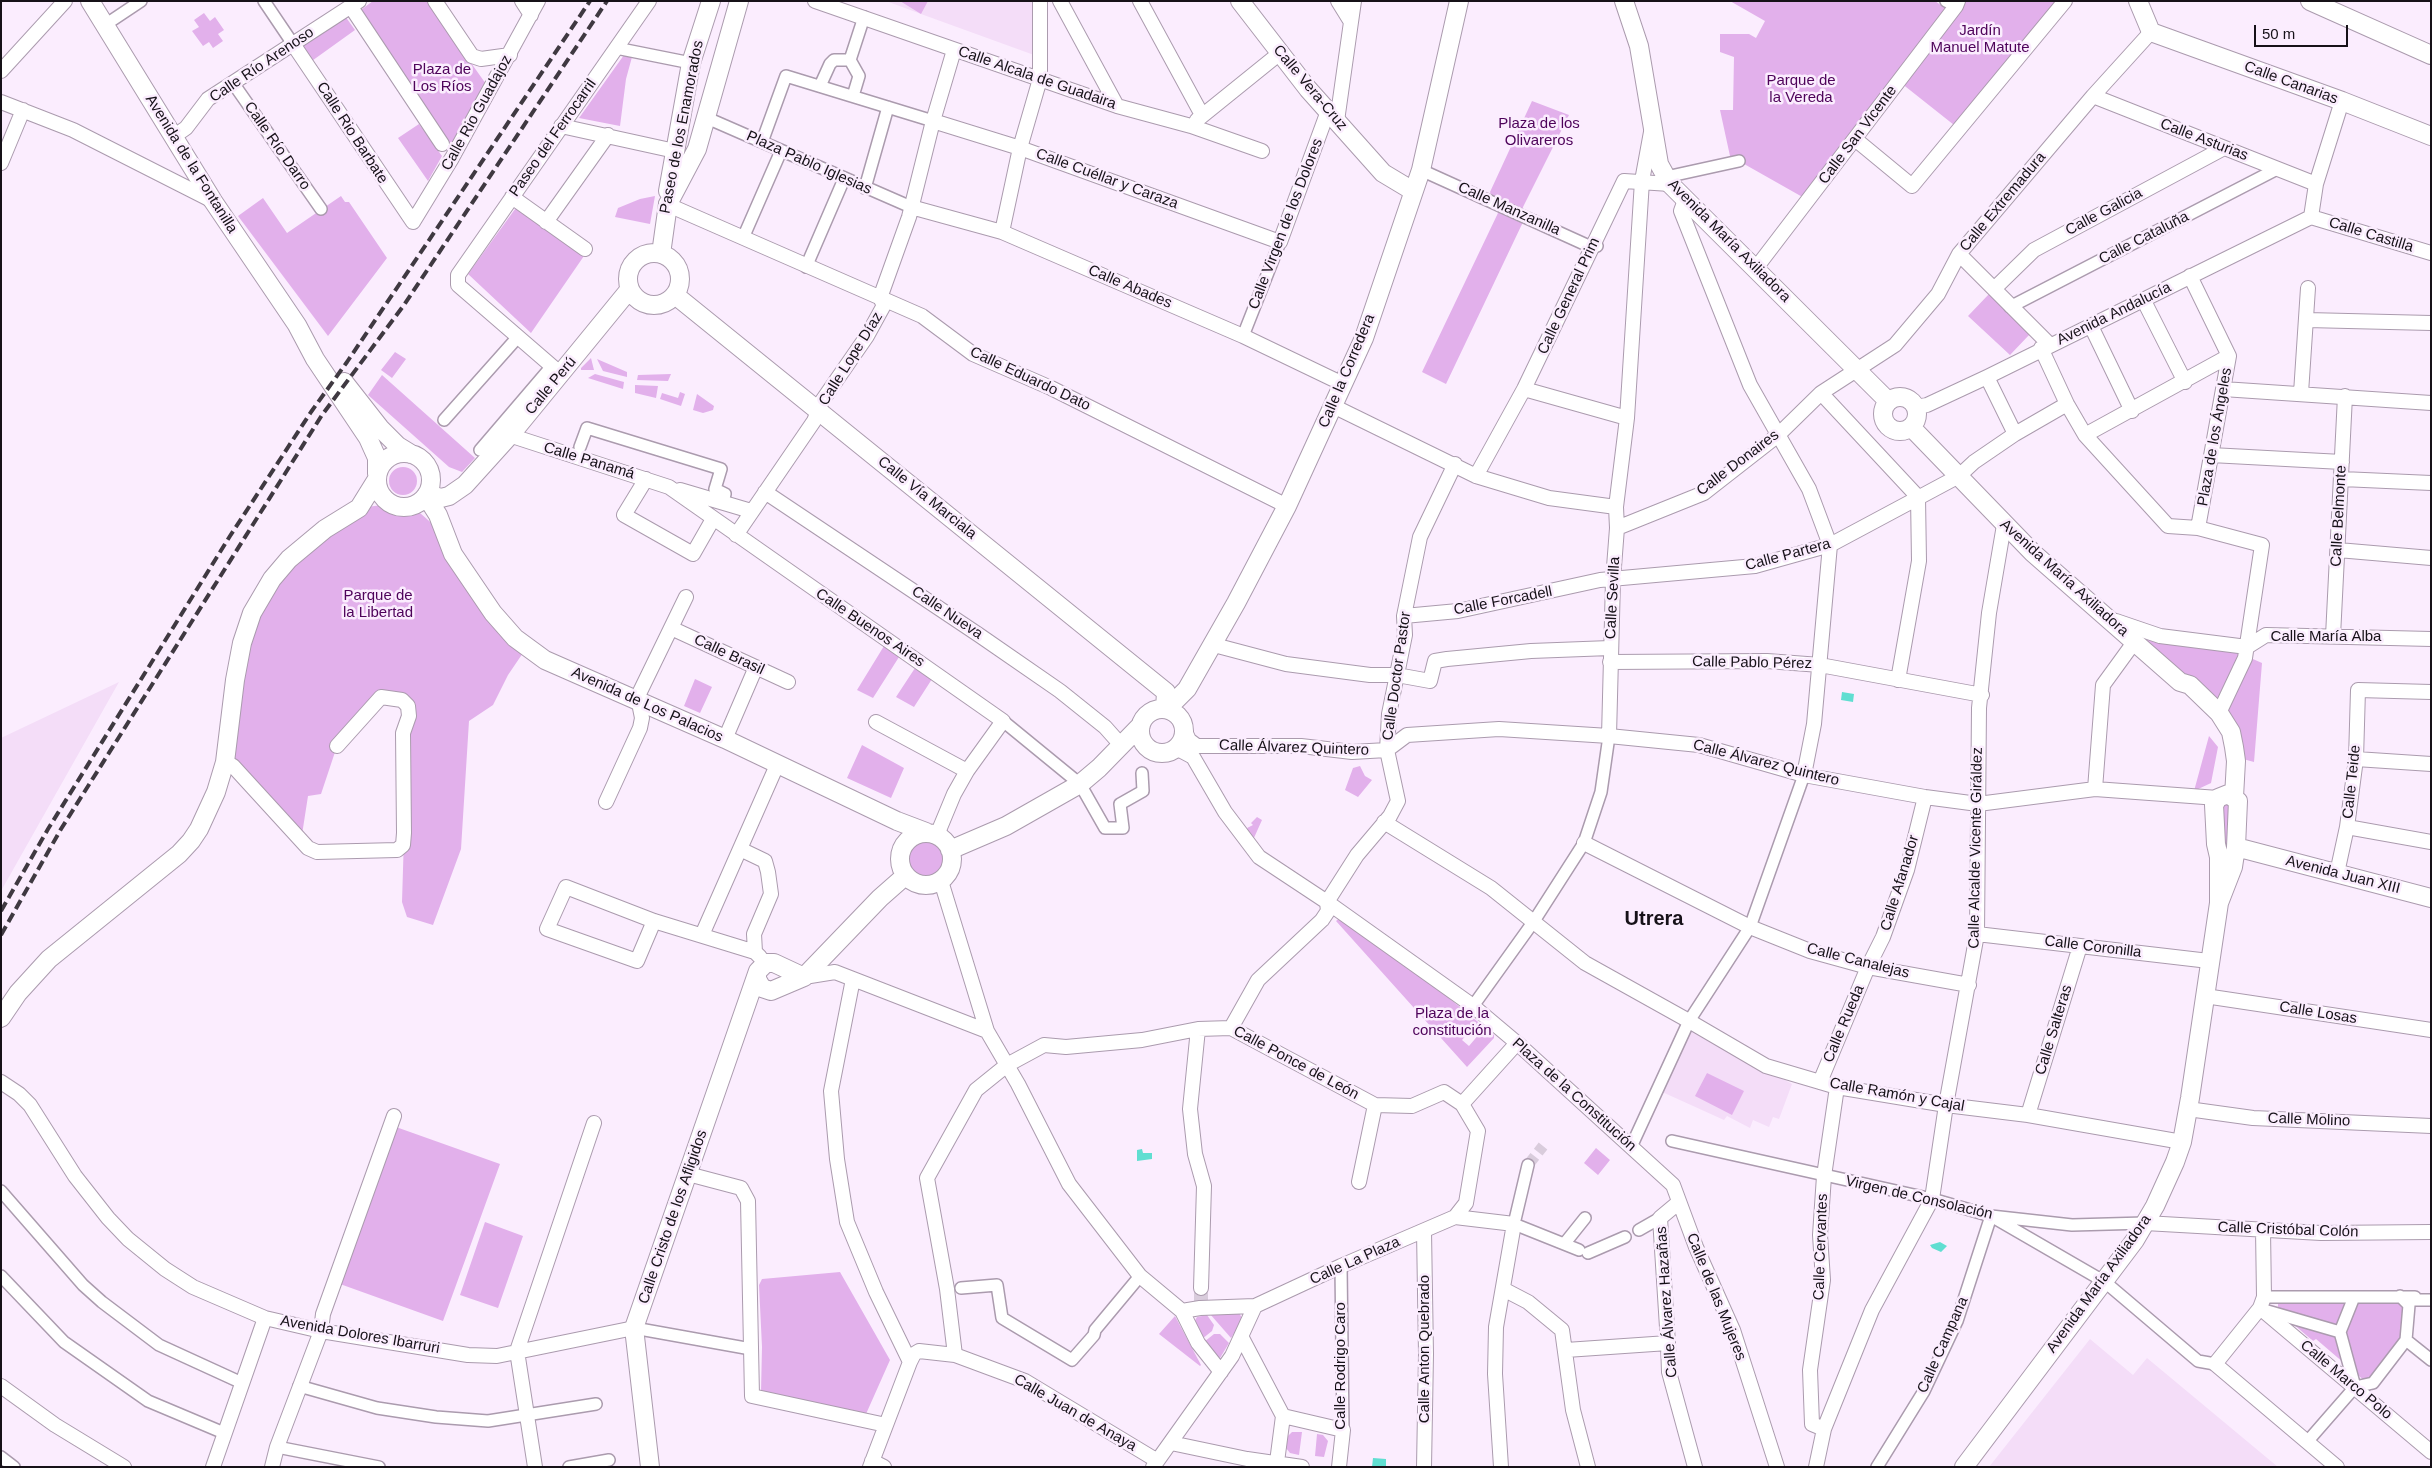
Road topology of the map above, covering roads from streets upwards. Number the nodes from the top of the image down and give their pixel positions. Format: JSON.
{"nodes":[{"id":1,"x":65,"y":1,"type":"edge"},
{"id":2,"x":90,"y":1,"type":"edge"},
{"id":3,"x":141,"y":1,"type":"edge"},
{"id":4,"x":264,"y":1,"type":"edge"},
{"id":5,"x":435,"y":1,"type":"edge"},
{"id":6,"x":522,"y":1,"type":"edge"},
{"id":7,"x":538,"y":1,"type":"edge"},
{"id":8,"x":649,"y":1,"type":"edge"},
{"id":9,"x":711,"y":1,"type":"edge"},
{"id":10,"x":739,"y":1,"type":"edge"},
{"id":11,"x":815,"y":1,"type":"edge"},
{"id":12,"x":1040,"y":1,"type":"edge"},
{"id":13,"x":1060,"y":1,"type":"edge"},
{"id":14,"x":1140,"y":1,"type":"edge"},
{"id":15,"x":1240,"y":1,"type":"edge"},
{"id":16,"x":1338,"y":1,"type":"edge"},
{"id":17,"x":1354,"y":1,"type":"edge"},
{"id":18,"x":1459,"y":1,"type":"edge"},
{"id":19,"x":1624,"y":1,"type":"edge"},
{"id":20,"x":2065,"y":1,"type":"edge"},
{"id":21,"x":2138,"y":1,"type":"edge"},
{"id":22,"x":2310,"y":1,"type":"edge"},
{"id":23,"x":352,"y":3,"type":"edge"},
{"id":24,"x":1953,"y":3,"type":"edge"},
{"id":25,"x":531,"y":15,"type":"junction"},
{"id":26,"x":864,"y":17,"type":"junction"},
{"id":27,"x":1351,"y":22,"type":"junction"},
{"id":28,"x":105,"y":25,"type":"junction"},
{"id":29,"x":2151,"y":32,"type":"junction"},
{"id":30,"x":293,"y":44,"type":"junction"},
{"id":31,"x":616,"y":48,"type":"junction"},
{"id":32,"x":954,"y":50,"type":"junction"},
{"id":33,"x":1280,"y":53,"type":"junction"},
{"id":34,"x":510,"y":55,"type":"junction"},
{"id":35,"x":2431,"y":55,"type":"edge"},
{"id":36,"x":850,"y":60,"type":"junction"},
{"id":37,"x":692,"y":63,"type":"junction"},
{"id":38,"x":1,"y":71,"type":"edge"},
{"id":39,"x":1040,"y":79,"type":"junction"},
{"id":40,"x":233,"y":83,"type":"junction"},
{"id":41,"x":820,"y":86,"type":"junction"},
{"id":42,"x":853,"y":96,"type":"junction"},
{"id":43,"x":2092,"y":96,"type":"junction"},
{"id":44,"x":2342,"y":101,"type":"junction"},
{"id":45,"x":1,"y":102,"type":"edge"},
{"id":46,"x":1117,"y":106,"type":"junction"},
{"id":47,"x":888,"y":107,"type":"junction"},
{"id":48,"x":23,"y":110,"type":"junction"},
{"id":49,"x":1202,"y":115,"type":"junction"},
{"id":50,"x":1332,"y":116,"type":"junction"},
{"id":51,"x":707,"y":118,"type":"junction"},
{"id":52,"x":933,"y":121,"type":"junction"},
{"id":53,"x":1652,"y":124,"type":"junction"},
{"id":54,"x":561,"y":126,"type":"junction"},
{"id":55,"x":1190,"y":126,"type":"junction"},
{"id":56,"x":608,"y":135,"type":"junction"},
{"id":57,"x":2431,"y":136,"type":"edge"},
{"id":58,"x":173,"y":137,"type":"junction"},
{"id":59,"x":1855,"y":139,"type":"junction"},
{"id":60,"x":762,"y":142,"type":"junction"},
{"id":61,"x":442,"y":144,"type":"dead end"},
{"id":62,"x":1020,"y":148,"type":"junction"},
{"id":63,"x":2224,"y":148,"type":"junction"},
{"id":64,"x":675,"y":151,"type":"junction"},
{"id":65,"x":781,"y":151,"type":"junction"},
{"id":66,"x":1262,"y":151,"type":"dead end"},
{"id":67,"x":1738,"y":161,"type":"dead end"},
{"id":68,"x":1,"y":163,"type":"edge"},
{"id":69,"x":2277,"y":169,"type":"junction"},
{"id":70,"x":844,"y":179,"type":"junction"},
{"id":71,"x":1417,"y":180,"type":"junction"},
{"id":72,"x":1668,"y":180,"type":"junction"},
{"id":73,"x":1642,"y":182,"type":"junction"},
{"id":74,"x":2316,"y":184,"type":"junction"},
{"id":75,"x":865,"y":188,"type":"junction"},
{"id":76,"x":512,"y":196,"type":"junction"},
{"id":77,"x":1685,"y":200,"type":"junction"},
{"id":78,"x":213,"y":201,"type":"junction"},
{"id":79,"x":667,"y":204,"type":"junction"},
{"id":80,"x":911,"y":207,"type":"junction"},
{"id":81,"x":321,"y":210,"type":"dead end"},
{"id":82,"x":2311,"y":217,"type":"junction"},
{"id":83,"x":413,"y":222,"type":"joint"},
{"id":84,"x":546,"y":222,"type":"junction"},
{"id":85,"x":1002,"y":232,"type":"junction"},
{"id":86,"x":743,"y":238,"type":"junction"},
{"id":87,"x":1280,"y":242,"type":"junction"},
{"id":88,"x":1594,"y":247,"type":"junction"},
{"id":89,"x":585,"y":249,"type":"dead end"},
{"id":90,"x":2431,"y":253,"type":"edge"},
{"id":91,"x":659,"y":254,"type":"junction"},
{"id":92,"x":1959,"y":254,"type":"junction"},
{"id":93,"x":806,"y":267,"type":"junction"},
{"id":94,"x":1756,"y":268,"type":"junction"},
{"id":95,"x":2190,"y":276,"type":"junction"},
{"id":96,"x":2308,"y":288,"type":"dead end"},
{"id":97,"x":1994,"y":289,"type":"junction"},
{"id":98,"x":628,"y":290,"type":"junction"},
{"id":99,"x":675,"y":295,"type":"junction"},
{"id":100,"x":880,"y":298,"type":"junction"},
{"id":101,"x":2142,"y":299,"type":"junction"},
{"id":102,"x":2010,"y":307,"type":"junction"},
{"id":103,"x":2307,"y":320,"type":"junction"},
{"id":104,"x":2431,"y":323,"type":"edge"},
{"id":105,"x":297,"y":325,"type":"junction"},
{"id":106,"x":2091,"y":326,"type":"junction"},
{"id":107,"x":1243,"y":336,"type":"junction"},
{"id":108,"x":518,"y":338,"type":"junction"},
{"id":109,"x":2046,"y":347,"type":"junction"},
{"id":110,"x":2230,"y":356,"type":"junction"},
{"id":111,"x":1857,"y":370,"type":"junction"},
{"id":112,"x":556,"y":371,"type":"junction"},
{"id":113,"x":1987,"y":377,"type":"junction"},
{"id":114,"x":2185,"y":382,"type":"junction"},
{"id":115,"x":1343,"y":384,"type":"junction"},
{"id":116,"x":2223,"y":388,"type":"junction"},
{"id":117,"x":1524,"y":389,"type":"junction"},
{"id":118,"x":1821,"y":393,"type":"junction"},
{"id":119,"x":2301,"y":393,"type":"junction"},
{"id":120,"x":2345,"y":396,"type":"junction"},
{"id":121,"x":1888,"y":402,"type":"junction"},
{"id":122,"x":2431,"y":403,"type":"edge"},
{"id":123,"x":2067,"y":404,"type":"junction"},
{"id":124,"x":1333,"y":406,"type":"junction"},
{"id":125,"x":1916,"y":407,"type":"junction"},
{"id":126,"x":819,"y":411,"type":"junction"},
{"id":127,"x":2132,"y":411,"type":"junction"},
{"id":128,"x":1628,"y":418,"type":"junction"},
{"id":129,"x":444,"y":420,"type":"dead end"},
{"id":130,"x":1911,"y":427,"type":"junction"},
{"id":131,"x":2015,"y":434,"type":"junction"},
{"id":132,"x":510,"y":435,"type":"junction"},
{"id":133,"x":2085,"y":435,"type":"junction"},
{"id":134,"x":1777,"y":436,"type":"junction"},
{"id":135,"x":480,"y":450,"type":"dead end"},
{"id":136,"x":579,"y":453,"type":"junction"},
{"id":137,"x":411,"y":454,"type":"junction"},
{"id":138,"x":2211,"y":455,"type":"junction"},
{"id":139,"x":2342,"y":462,"type":"junction"},
{"id":140,"x":1455,"y":464,"type":"junction"},
{"id":141,"x":427,"y":466,"type":"junction"},
{"id":142,"x":1476,"y":476,"type":"junction"},
{"id":143,"x":1959,"y":476,"type":"junction"},
{"id":144,"x":377,"y":477,"type":"junction"},
{"id":145,"x":2342,"y":478,"type":"junction"},
{"id":146,"x":469,"y":479,"type":"junction"},
{"id":147,"x":646,"y":479,"type":"junction"},
{"id":148,"x":2431,"y":483,"type":"edge"},
{"id":149,"x":669,"y":487,"type":"junction"},
{"id":150,"x":765,"y":492,"type":"junction"},
{"id":151,"x":426,"y":495,"type":"junction"},
{"id":152,"x":448,"y":496,"type":"junction"},
{"id":153,"x":1918,"y":497,"type":"junction"},
{"id":154,"x":723,"y":503,"type":"junction"},
{"id":155,"x":399,"y":506,"type":"junction"},
{"id":156,"x":1287,"y":506,"type":"junction"},
{"id":157,"x":1616,"y":507,"type":"junction"},
{"id":158,"x":359,"y":508,"type":"junction"},
{"id":159,"x":751,"y":512,"type":"junction"},
{"id":160,"x":438,"y":515,"type":"junction"},
{"id":161,"x":713,"y":519,"type":"junction"},
{"id":162,"x":2004,"y":525,"type":"junction"},
{"id":163,"x":1617,"y":528,"type":"junction"},
{"id":164,"x":2198,"y":528,"type":"junction"},
{"id":165,"x":444,"y":534,"type":"junction"},
{"id":166,"x":736,"y":535,"type":"junction"},
{"id":167,"x":1830,"y":545,"type":"junction"},
{"id":168,"x":2338,"y":550,"type":"junction"},
{"id":169,"x":2431,"y":558,"type":"edge"},
{"id":170,"x":1606,"y":580,"type":"junction"},
{"id":171,"x":686,"y":597,"type":"dead end"},
{"id":172,"x":1404,"y":616,"type":"junction"},
{"id":173,"x":2108,"y":617,"type":"junction"},
{"id":174,"x":671,"y":628,"type":"junction"},
{"id":175,"x":2333,"y":636,"type":"junction"},
{"id":176,"x":2431,"y":639,"type":"edge"},
{"id":177,"x":2135,"y":641,"type":"junction"},
{"id":178,"x":1214,"y":645,"type":"junction"},
{"id":179,"x":2247,"y":647,"type":"junction"},
{"id":180,"x":1610,"y":655,"type":"junction"},
{"id":181,"x":1820,"y":665,"type":"junction"},
{"id":182,"x":756,"y":667,"type":"junction"},
{"id":183,"x":1397,"y":675,"type":"junction"},
{"id":184,"x":1898,"y":680,"type":"junction"},
{"id":185,"x":788,"y":682,"type":"dead end"},
{"id":186,"x":2180,"y":682,"type":"junction"},
{"id":187,"x":1187,"y":689,"type":"junction"},
{"id":188,"x":2431,"y":692,"type":"edge"},
{"id":189,"x":1982,"y":695,"type":"junction"},
{"id":190,"x":638,"y":701,"type":"junction"},
{"id":191,"x":1166,"y":709,"type":"junction"},
{"id":192,"x":2219,"y":713,"type":"junction"},
{"id":193,"x":1003,"y":721,"type":"junction"},
{"id":194,"x":876,"y":722,"type":"dead end"},
{"id":195,"x":1141,"y":725,"type":"junction"},
{"id":196,"x":1184,"y":727,"type":"junction"},
{"id":197,"x":1609,"y":736,"type":"junction"},
{"id":198,"x":726,"y":739,"type":"junction"},
{"id":199,"x":1121,"y":745,"type":"junction"},
{"id":200,"x":1146,"y":745,"type":"junction"},
{"id":201,"x":337,"y":746,"type":"dead end"},
{"id":202,"x":1176,"y":748,"type":"junction"},
{"id":203,"x":1387,"y":750,"type":"junction"},
{"id":204,"x":1195,"y":752,"type":"junction"},
{"id":205,"x":2356,"y":759,"type":"junction"},
{"id":206,"x":225,"y":762,"type":"junction"},
{"id":207,"x":2431,"y":764,"type":"edge"},
{"id":208,"x":777,"y":765,"type":"junction"},
{"id":209,"x":966,"y":771,"type":"junction"},
{"id":210,"x":1142,"y":772,"type":"dead end"},
{"id":211,"x":1804,"y":775,"type":"junction"},
{"id":212,"x":1080,"y":784,"type":"junction"},
{"id":213,"x":2095,"y":789,"type":"junction"},
{"id":214,"x":1925,"y":797,"type":"junction"},
{"id":215,"x":2225,"y":797,"type":"junction"},
{"id":216,"x":606,"y":802,"type":"dead end"},
{"id":217,"x":1978,"y":804,"type":"junction"},
{"id":218,"x":897,"y":822,"type":"junction"},
{"id":219,"x":1384,"y":822,"type":"junction"},
{"id":220,"x":2347,"y":827,"type":"junction"},
{"id":221,"x":2238,"y":830,"type":"junction"},
{"id":222,"x":932,"y":833,"type":"junction"},
{"id":223,"x":908,"y":839,"type":"junction"},
{"id":224,"x":2431,"y":842,"type":"edge"},
{"id":225,"x":1584,"y":843,"type":"junction"},
{"id":226,"x":740,"y":849,"type":"junction"},
{"id":227,"x":950,"y":850,"type":"junction"},
{"id":228,"x":2254,"y":853,"type":"junction"},
{"id":229,"x":2230,"y":857,"type":"junction"},
{"id":230,"x":2337,"y":873,"type":"junction"},
{"id":231,"x":905,"y":876,"type":"junction"},
{"id":232,"x":941,"y":881,"type":"junction"},
{"id":233,"x":2431,"y":898,"type":"edge"},
{"id":234,"x":1327,"y":902,"type":"junction"},
{"id":235,"x":654,"y":920,"type":"junction"},
{"id":236,"x":1534,"y":922,"type":"junction"},
{"id":237,"x":1750,"y":927,"type":"junction"},
{"id":238,"x":1977,"y":934,"type":"junction"},
{"id":239,"x":702,"y":935,"type":"junction"},
{"id":240,"x":2080,"y":946,"type":"junction"},
{"id":241,"x":2209,"y":961,"type":"junction"},
{"id":242,"x":765,"y":964,"type":"junction"},
{"id":243,"x":1868,"y":967,"type":"junction"},
{"id":244,"x":804,"y":977,"type":"junction"},
{"id":245,"x":853,"y":980,"type":"junction"},
{"id":246,"x":1969,"y":985,"type":"junction"},
{"id":247,"x":780,"y":987,"type":"junction"},
{"id":248,"x":2205,"y":996,"type":"junction"},
{"id":249,"x":1473,"y":1006,"type":"junction"},
{"id":250,"x":1,"y":1018,"type":"edge"},
{"id":251,"x":1689,"y":1021,"type":"junction"},
{"id":252,"x":1231,"y":1028,"type":"junction"},
{"id":253,"x":1198,"y":1029,"type":"junction"},
{"id":254,"x":2431,"y":1030,"type":"edge"},
{"id":255,"x":987,"y":1031,"type":"junction"},
{"id":256,"x":1517,"y":1043,"type":"junction"},
{"id":257,"x":1007,"y":1065,"type":"junction"},
{"id":258,"x":1,"y":1082,"type":"edge"},
{"id":259,"x":1820,"y":1082,"type":"junction"},
{"id":260,"x":1837,"y":1088,"type":"junction"},
{"id":261,"x":1462,"y":1104,"type":"junction"},
{"id":262,"x":1375,"y":1105,"type":"junction"},
{"id":263,"x":1946,"y":1105,"type":"junction"},
{"id":264,"x":2188,"y":1109,"type":"junction"},
{"id":265,"x":2028,"y":1115,"type":"junction"},
{"id":266,"x":394,"y":1116,"type":"dead end"},
{"id":267,"x":594,"y":1123,"type":"dead end"},
{"id":268,"x":2431,"y":1126,"type":"edge"},
{"id":269,"x":1672,"y":1141,"type":"dead end"},
{"id":270,"x":2182,"y":1142,"type":"junction"},
{"id":271,"x":1631,"y":1147,"type":"junction"},
{"id":272,"x":1528,"y":1165,"type":"tunnel mouth"},
{"id":273,"x":688,"y":1174,"type":"junction"},
{"id":274,"x":1824,"y":1176,"type":"junction"},
{"id":275,"x":1359,"y":1182,"type":"dead end"},
{"id":276,"x":1672,"y":1185,"type":"joint"},
{"id":277,"x":1,"y":1191,"type":"edge"},
{"id":278,"x":1932,"y":1199,"type":"junction"},
{"id":279,"x":1678,"y":1203,"type":"junction"},
{"id":280,"x":2156,"y":1206,"type":"junction"},
{"id":281,"x":1990,"y":1216,"type":"junction"},
{"id":282,"x":1456,"y":1217,"type":"junction"},
{"id":283,"x":1585,"y":1218,"type":"dead end"},
{"id":284,"x":1660,"y":1218,"type":"junction"},
{"id":285,"x":1514,"y":1224,"type":"junction"},
{"id":286,"x":2142,"y":1224,"type":"junction"},
{"id":287,"x":2174,"y":1226,"type":"junction"},
{"id":288,"x":1639,"y":1230,"type":"dead end"},
{"id":289,"x":2263,"y":1230,"type":"junction"},
{"id":290,"x":1424,"y":1231,"type":"junction"},
{"id":291,"x":2431,"y":1232,"type":"edge"},
{"id":292,"x":1625,"y":1238,"type":"dead end"},
{"id":293,"x":1565,"y":1243,"type":"junction"},
{"id":294,"x":1341,"y":1266,"type":"junction"},
{"id":295,"x":1,"y":1276,"type":"edge"},
{"id":296,"x":1140,"y":1276,"type":"junction"},
{"id":297,"x":2105,"y":1282,"type":"junction"},
{"id":298,"x":953,"y":1288,"type":"junction"},
{"id":299,"x":1503,"y":1289,"type":"junction"},
{"id":300,"x":2400,"y":1296,"type":"junction"},
{"id":301,"x":2354,"y":1297,"type":"junction"},
{"id":302,"x":1201,"y":1300,"type":"junction"},
{"id":303,"x":2431,"y":1300,"type":"edge"},
{"id":304,"x":2262,"y":1303,"type":"junction"},
{"id":305,"x":1255,"y":1306,"type":"junction"},
{"id":306,"x":1182,"y":1312,"type":"junction"},
{"id":307,"x":265,"y":1318,"type":"junction"},
{"id":308,"x":634,"y":1328,"type":"junction"},
{"id":309,"x":321,"y":1331,"type":"junction"},
{"id":310,"x":2340,"y":1332,"type":"junction"},
{"id":311,"x":1242,"y":1338,"type":"junction"},
{"id":312,"x":2406,"y":1340,"type":"junction"},
{"id":313,"x":1668,"y":1343,"type":"junction"},
{"id":314,"x":751,"y":1350,"type":"junction"},
{"id":315,"x":1566,"y":1350,"type":"junction"},
{"id":316,"x":517,"y":1351,"type":"junction"},
{"id":317,"x":955,"y":1355,"type":"junction"},
{"id":318,"x":2431,"y":1360,"type":"edge"},
{"id":319,"x":910,"y":1362,"type":"junction"},
{"id":320,"x":2215,"y":1364,"type":"junction"},
{"id":321,"x":1221,"y":1372,"type":"junction"},
{"id":322,"x":242,"y":1382,"type":"junction"},
{"id":323,"x":1,"y":1386,"type":"edge"},
{"id":324,"x":299,"y":1386,"type":"junction"},
{"id":325,"x":2355,"y":1387,"type":"junction"},
{"id":326,"x":596,"y":1404,"type":"dead end"},
{"id":327,"x":528,"y":1415,"type":"junction"},
{"id":328,"x":1283,"y":1416,"type":"junction"},
{"id":329,"x":886,"y":1425,"type":"junction"},
{"id":330,"x":1824,"y":1429,"type":"junction"},
{"id":331,"x":1342,"y":1430,"type":"junction"},
{"id":332,"x":224,"y":1434,"type":"junction"},
{"id":333,"x":2307,"y":1442,"type":"junction"},
{"id":334,"x":1171,"y":1443,"type":"junction"},
{"id":335,"x":277,"y":1447,"type":"junction"},
{"id":336,"x":2431,"y":1452,"type":"edge"},
{"id":337,"x":1,"y":1457,"type":"edge"},
{"id":338,"x":609,"y":1460,"type":"dead end"},
{"id":339,"x":1277,"y":1462,"type":"junction"},
{"id":340,"x":1154,"y":1463,"type":"edge"},
{"id":341,"x":875,"y":1465,"type":"edge"},
{"id":342,"x":14,"y":1467,"type":"edge"},
{"id":343,"x":124,"y":1467,"type":"edge"},
{"id":344,"x":213,"y":1467,"type":"edge"},
{"id":345,"x":272,"y":1467,"type":"edge"},
{"id":346,"x":379,"y":1467,"type":"edge"},
{"id":347,"x":535,"y":1467,"type":"edge"},
{"id":348,"x":569,"y":1467,"type":"edge"},
{"id":349,"x":650,"y":1467,"type":"edge"},
{"id":350,"x":1302,"y":1467,"type":"edge"},
{"id":351,"x":1339,"y":1467,"type":"edge"},
{"id":352,"x":1424,"y":1467,"type":"edge"},
{"id":353,"x":1501,"y":1467,"type":"edge"},
{"id":354,"x":1588,"y":1467,"type":"edge"},
{"id":355,"x":1695,"y":1467,"type":"edge"},
{"id":356,"x":1778,"y":1467,"type":"edge"},
{"id":357,"x":1816,"y":1467,"type":"edge"},
{"id":358,"x":1877,"y":1467,"type":"edge"},
{"id":359,"x":1964,"y":1467,"type":"edge"},
{"id":360,"x":2337,"y":1467,"type":"edge"}],
"edges":[{"from":1,"to":38,"type":"street"},
{"from":2,"to":28,"type":"street","name":"Avenida de la Fontanilla"},
{"from":3,"to":28,"type":"street"},
{"from":4,"to":30,"type":"street"},
{"from":5,"to":34,"type":"street"},
{"from":6,"to":25,"type":"street"},
{"from":7,"to":25,"type":"street","name":"Calle Rio Guadajoz"},
{"from":8,"to":31,"type":"street","name":"Paseo del Ferrocarril"},
{"from":9,"to":37,"type":"street","name":"Paseo de los Enamorados"},
{"from":10,"to":51,"type":"street","name":"Paseo de los Enamorados"},
{"from":11,"to":26,"type":"street","name":"Calle Alcala de Guadaira"},
{"from":12,"to":39,"type":"street"},
{"from":13,"to":46,"type":"street"},
{"from":14,"to":49,"type":"street"},
{"from":15,"to":33,"type":"street","name":"Calle Vera-Cruz"},
{"from":16,"to":27,"type":"street"},
{"from":17,"to":27,"type":"street","name":"Calle Virgen de los Dolores"},
{"from":18,"to":71,"type":"street","name":"Calle la Corredera"},
{"from":19,"to":53,"type":"street","name":"Avenida María Axiliadora"},
{"from":20,"to":59,"type":"street"},
{"from":21,"to":29,"type":"street"},
{"from":22,"to":35,"type":"street"},
{"from":23,"to":30,"type":"street","name":"Calle Río Arenoso"},
{"from":23,"to":61,"type":"street"},
{"from":24,"to":59,"type":"street","name":"Calle San Vicente"},
{"from":25,"to":34,"type":"street","name":"Calle Rio Guadajoz"},
{"from":26,"to":32,"type":"street","name":"Calle Alcala de Guadaira"},
{"from":26,"to":36,"type":"street"},
{"from":27,"to":50,"type":"street","name":"Calle Virgen de los Dolores"},
{"from":28,"to":58,"type":"street","name":"Avenida de la Fontanilla"},
{"from":29,"to":43,"type":"street","name":"Calle Extremadura"},
{"from":29,"to":44,"type":"street","name":"Calle Canarias"},
{"from":30,"to":40,"type":"street","name":"Calle Río Arenoso"},
{"from":30,"to":83,"type":"street","name":"Calle Rio Barbate"},
{"from":31,"to":37,"type":"street"},
{"from":31,"to":54,"type":"street","name":"Paseo del Ferrocarril"},
{"from":32,"to":39,"type":"street","name":"Calle Alcala de Guadaira"},
{"from":32,"to":52,"type":"street","name":"Calle Lope Díaz"},
{"from":33,"to":49,"type":"street"},
{"from":33,"to":50,"type":"street","name":"Calle Vera-Cruz"},
{"from":34,"to":83,"type":"street","name":"Calle Rio Guadajoz"},
{"from":36,"to":41,"type":"street"},
{"from":36,"to":42,"type":"street"},
{"from":37,"to":64,"type":"street","name":"Paseo de los Enamorados"},
{"from":39,"to":46,"type":"street","name":"Calle Alcala de Guadaira"},
{"from":39,"to":62,"type":"street"},
{"from":40,"to":58,"type":"street","name":"Calle Río Arenoso"},
{"from":40,"to":81,"type":"street","name":"Calle Río Darro"},
{"from":41,"to":42,"type":"street"},
{"from":41,"to":60,"type":"street"},
{"from":42,"to":47,"type":"street"},
{"from":43,"to":63,"type":"street","name":"Calle Asturias"},
{"from":43,"to":92,"type":"street","name":"Calle Extremadura"},
{"from":44,"to":57,"type":"street","name":"Calle Canarias"},
{"from":44,"to":74,"type":"street"},
{"from":45,"to":48,"type":"street"},
{"from":46,"to":55,"type":"street","name":"Calle Alcala de Guadaira"},
{"from":47,"to":52,"type":"street"},
{"from":47,"to":75,"type":"street"},
{"from":48,"to":68,"type":"street"},
{"from":48,"to":78,"type":"street"},
{"from":49,"to":55,"type":"street"},
{"from":50,"to":71,"type":"street","name":"Calle Vera-Cruz"},
{"from":50,"to":87,"type":"street","name":"Calle Virgen de los Dolores"},
{"from":51,"to":60,"type":"street","name":"Plaza Pablo Iglesias"},
{"from":51,"to":79,"type":"street","name":"Paseo de los Enamorados"},
{"from":52,"to":62,"type":"street","name":"Calle Cuéllar y Caraza"},
{"from":52,"to":80,"type":"street","name":"Calle Lope Díaz"},
{"from":53,"to":72,"type":"street","name":"Avenida María Axiliadora"},
{"from":53,"to":73,"type":"street"},
{"from":54,"to":56,"type":"street"},
{"from":54,"to":76,"type":"street","name":"Paseo del Ferrocarril"},
{"from":55,"to":66,"type":"street","name":"Calle Alcala de Guadaira"},
{"from":56,"to":64,"type":"street"},
{"from":56,"to":84,"type":"street"},
{"from":58,"to":78,"type":"street","name":"Avenida de la Fontanilla"},
{"from":59,"to":94,"type":"street","name":"Calle San Vicente"},
{"from":60,"to":65,"type":"street","name":"Plaza Pablo Iglesias"},
{"from":62,"to":85,"type":"street"},
{"from":62,"to":87,"type":"street","name":"Calle Cuéllar y Caraza"},
{"from":63,"to":69,"type":"street","name":"Calle Asturias"},
{"from":63,"to":97,"type":"street","name":"Calle Galicia"},
{"from":64,"to":79,"type":"street","name":"Paseo de los Enamorados"},
{"from":65,"to":70,"type":"street","name":"Plaza Pablo Iglesias"},
{"from":65,"to":86,"type":"street"},
{"from":67,"to":72,"type":"street"},
{"from":69,"to":74,"type":"street","name":"Calle Asturias"},
{"from":69,"to":102,"type":"street","name":"Calle Cataluña"},
{"from":70,"to":75,"type":"street","name":"Plaza Pablo Iglesias"},
{"from":70,"to":93,"type":"street"},
{"from":71,"to":88,"type":"street","name":"Calle Manzanilla"},
{"from":71,"to":115,"type":"street","name":"Calle la Corredera"},
{"from":72,"to":73,"type":"street"},
{"from":72,"to":77,"type":"street","name":"Avenida María Axiliadora"},
{"from":73,"to":88,"type":"street","name":"Calle General Prim"},
{"from":73,"to":128,"type":"street","name":"Calle Sevilla"},
{"from":74,"to":82,"type":"street"},
{"from":75,"to":80,"type":"street","name":"Plaza Pablo Iglesias"},
{"from":76,"to":84,"type":"street"},
{"from":76,"to":108,"type":"street","name":"Paseo del Ferrocarril"},
{"from":77,"to":94,"type":"street","name":"Avenida María Axiliadora"},
{"from":77,"to":134,"type":"street"},
{"from":78,"to":105,"type":"street","name":"Avenida de la Fontanilla"},
{"from":79,"to":86,"type":"street","name":"Calle Eduardo Dato"},
{"from":79,"to":91,"type":"street","name":"Paseo de los Enamorados"},
{"from":80,"to":85,"type":"street","name":"Calle Abades"},
{"from":80,"to":100,"type":"street","name":"Calle Lope Díaz"},
{"from":82,"to":90,"type":"street","name":"Calle Castilla"},
{"from":82,"to":95,"type":"street","name":"Avenida Andalucía"},
{"from":84,"to":89,"type":"street"},
{"from":85,"to":107,"type":"street","name":"Calle Abades"},
{"from":86,"to":93,"type":"street","name":"Calle Eduardo Dato"},
{"from":87,"to":107,"type":"street","name":"Calle Virgen de los Dolores"},
{"from":88,"to":117,"type":"street","name":"Calle General Prim"},
{"from":91,"to":98,"type":"street"},
{"from":91,"to":99,"type":"street"},
{"from":92,"to":97,"type":"street"},
{"from":92,"to":111,"type":"street","name":"Calle Extremadura"},
{"from":93,"to":100,"type":"street","name":"Calle Eduardo Dato"},
{"from":94,"to":111,"type":"street","name":"Avenida María Axiliadora"},
{"from":95,"to":101,"type":"street","name":"Avenida Andalucía"},
{"from":95,"to":110,"type":"street"},
{"from":96,"to":103,"type":"street"},
{"from":97,"to":102,"type":"street"},
{"from":98,"to":99,"type":"street"},
{"from":98,"to":112,"type":"street","name":"Calle Perú"},
{"from":99,"to":126,"type":"street","name":"Calle Vía Marciala"},
{"from":100,"to":126,"type":"street","name":"Calle Lope Díaz"},
{"from":100,"to":156,"type":"street","name":"Calle Eduardo Dato"},
{"from":101,"to":106,"type":"street","name":"Avenida Andalucía"},
{"from":101,"to":114,"type":"street"},
{"from":102,"to":109,"type":"street"},
{"from":103,"to":104,"type":"street"},
{"from":103,"to":119,"type":"street"},
{"from":105,"to":137,"type":"street","name":"Avenida de la Fontanilla"},
{"from":105,"to":144,"type":"street","name":"Avenida de la Fontanilla"},
{"from":106,"to":109,"type":"street","name":"Avenida Andalucía"},
{"from":106,"to":127,"type":"street"},
{"from":107,"to":115,"type":"street","name":"Calle Abades"},
{"from":108,"to":112,"type":"street"},
{"from":108,"to":129,"type":"street"},
{"from":109,"to":113,"type":"street","name":"Avenida Andalucía"},
{"from":109,"to":123,"type":"street","name":"Plaza de los Ángeles"},
{"from":110,"to":114,"type":"street","name":"Plaza de los Ángeles"},
{"from":110,"to":116,"type":"street","name":"Plaza de los Ángeles"},
{"from":111,"to":118,"type":"street","name":"Calle Extremadura"},
{"from":111,"to":121,"type":"street","name":"Avenida María Axiliadora"},
{"from":112,"to":132,"type":"street","name":"Calle Perú"},
{"from":112,"to":135,"type":"street"},
{"from":113,"to":125,"type":"street","name":"Avenida Andalucía"},
{"from":113,"to":131,"type":"street"},
{"from":114,"to":127,"type":"street","name":"Plaza de los Ángeles"},
{"from":115,"to":124,"type":"street","name":"Calle la Corredera"},
{"from":116,"to":119,"type":"street"},
{"from":116,"to":138,"type":"street","name":"Plaza de los Ángeles"},
{"from":117,"to":128,"type":"street"},
{"from":117,"to":142,"type":"street","name":"Calle General Prim"},
{"from":118,"to":134,"type":"street","name":"Calle Donaires"},
{"from":118,"to":153,"type":"street"},
{"from":119,"to":120,"type":"street"},
{"from":120,"to":122,"type":"street"},
{"from":120,"to":139,"type":"street","name":"Calle Belmonte"},
{"from":121,"to":125,"type":"street"},
{"from":121,"to":130,"type":"street"},
{"from":123,"to":131,"type":"street","name":"Calle Partera"},
{"from":123,"to":133,"type":"street","name":"Plaza de los Ángeles"},
{"from":124,"to":140,"type":"street"},
{"from":124,"to":156,"type":"street","name":"Calle la Corredera"},
{"from":125,"to":130,"type":"street"},
{"from":126,"to":150,"type":"street","name":"Calle Lope Díaz"},
{"from":126,"to":191,"type":"street","name":"Calle Vía Marciala"},
{"from":127,"to":133,"type":"street","name":"Plaza de los Ángeles"},
{"from":128,"to":157,"type":"street","name":"Calle Sevilla"},
{"from":130,"to":143,"type":"street","name":"Avenida María Axiliadora"},
{"from":131,"to":143,"type":"street","name":"Calle Partera"},
{"from":132,"to":136,"type":"street","name":"Calle Panamá"},
{"from":132,"to":146,"type":"street","name":"Calle Perú"},
{"from":133,"to":164,"type":"street","name":"Plaza de los Ángeles"},
{"from":134,"to":163,"type":"street","name":"Calle Donaires"},
{"from":134,"to":167,"type":"street"},
{"from":136,"to":147,"type":"street","name":"Calle Panamá"},
{"from":136,"to":154,"type":"street"},
{"from":137,"to":141,"type":"street"},
{"from":137,"to":144,"type":"street"},
{"from":138,"to":139,"type":"street"},
{"from":138,"to":164,"type":"street","name":"Plaza de los Ángeles"},
{"from":139,"to":145,"type":"street","name":"Calle Belmonte"},
{"from":140,"to":142,"type":"street"},
{"from":140,"to":172,"type":"street","name":"Calle Doctor Pastor"},
{"from":141,"to":146,"type":"street"},
{"from":141,"to":151,"type":"street"},
{"from":142,"to":157,"type":"street"},
{"from":143,"to":153,"type":"street","name":"Calle Partera"},
{"from":143,"to":162,"type":"street","name":"Avenida María Axiliadora"},
{"from":144,"to":155,"type":"street"},
{"from":144,"to":158,"type":"street"},
{"from":145,"to":148,"type":"street"},
{"from":145,"to":168,"type":"street","name":"Calle Belmonte"},
{"from":146,"to":152,"type":"street","name":"Calle Perú"},
{"from":147,"to":149,"type":"street","name":"Calle Panamá"},
{"from":147,"to":161,"type":"street"},
{"from":149,"to":154,"type":"street","name":"Calle Panamá"},
{"from":149,"to":161,"type":"street","name":"Calle Panamá"},
{"from":150,"to":159,"type":"street","name":"Calle Lope Díaz"},
{"from":150,"to":199,"type":"street","name":"Calle Nueva"},
{"from":151,"to":152,"type":"street"},
{"from":151,"to":155,"type":"street"},
{"from":151,"to":160,"type":"street","name":"Avenida de Los Palacios"},
{"from":152,"to":160,"type":"street"},
{"from":153,"to":167,"type":"street","name":"Calle Partera"},
{"from":153,"to":184,"type":"street"},
{"from":154,"to":159,"type":"street","name":"Calle Panamá"},
{"from":155,"to":158,"type":"street"},
{"from":155,"to":165,"type":"street","name":"Avenida de Los Palacios"},
{"from":156,"to":178,"type":"street","name":"Calle la Corredera"},
{"from":157,"to":163,"type":"street","name":"Calle Sevilla"},
{"from":158,"to":206,"type":"street"},
{"from":159,"to":166,"type":"street","name":"Calle Lope Díaz"},
{"from":160,"to":165,"type":"street","name":"Avenida de Los Palacios"},
{"from":161,"to":166,"type":"street","name":"Calle Panamá"},
{"from":162,"to":173,"type":"street","name":"Avenida María Axiliadora"},
{"from":162,"to":189,"type":"street","name":"Calle Alcalde Vicente Giráldez"},
{"from":163,"to":170,"type":"street","name":"Calle Sevilla"},
{"from":164,"to":179,"type":"street"},
{"from":165,"to":190,"type":"street","name":"Avenida de Los Palacios"},
{"from":166,"to":193,"type":"street","name":"Calle Buenos Aires"},
{"from":167,"to":170,"type":"street","name":"Calle Partera"},
{"from":167,"to":181,"type":"street"},
{"from":168,"to":169,"type":"street"},
{"from":168,"to":175,"type":"street","name":"Calle Belmonte"},
{"from":170,"to":172,"type":"street","name":"Calle Forcadell"},
{"from":170,"to":180,"type":"street","name":"Calle Sevilla"},
{"from":171,"to":174,"type":"street"},
{"from":172,"to":183,"type":"street","name":"Calle Doctor Pastor"},
{"from":173,"to":177,"type":"street","name":"Avenida María Axiliadora"},
{"from":173,"to":179,"type":"street"},
{"from":174,"to":182,"type":"street","name":"Calle Brasil"},
{"from":174,"to":190,"type":"street"},
{"from":175,"to":176,"type":"street","name":"Calle María Alba"},
{"from":175,"to":179,"type":"street","name":"Calle María Alba"},
{"from":177,"to":186,"type":"street","name":"Avenida María Axiliadora"},
{"from":177,"to":213,"type":"street"},
{"from":178,"to":183,"type":"street"},
{"from":178,"to":187,"type":"street","name":"Calle la Corredera"},
{"from":179,"to":192,"type":"street"},
{"from":180,"to":181,"type":"street","name":"Calle Pablo Pérez"},
{"from":180,"to":183,"type":"street","name":"Calle Pablo Pérez"},
{"from":180,"to":197,"type":"street","name":"Calle Sevilla"},
{"from":181,"to":184,"type":"street","name":"Calle Pablo Pérez"},
{"from":181,"to":211,"type":"street"},
{"from":182,"to":185,"type":"street","name":"Calle Brasil"},
{"from":182,"to":198,"type":"street"},
{"from":183,"to":203,"type":"street","name":"Calle Doctor Pastor"},
{"from":184,"to":189,"type":"street","name":"Calle Pablo Pérez"},
{"from":186,"to":192,"type":"street","name":"Avenida María Axiliadora"},
{"from":186,"to":215,"type":"street","name":"Avenida María Axiliadora"},
{"from":187,"to":191,"type":"street","name":"Calle la Corredera"},
{"from":187,"to":196,"type":"street","name":"Calle la Corredera"},
{"from":188,"to":205,"type":"street","name":"Calle Teide"},
{"from":189,"to":217,"type":"street","name":"Calle Alcalde Vicente Giráldez"},
{"from":190,"to":198,"type":"street","name":"Avenida de Los Palacios"},
{"from":190,"to":216,"type":"street"},
{"from":191,"to":195,"type":"street"},
{"from":191,"to":196,"type":"street"},
{"from":192,"to":215,"type":"street","name":"Avenida María Axiliadora"},
{"from":193,"to":209,"type":"street"},
{"from":193,"to":212,"type":"street"},
{"from":194,"to":209,"type":"street"},
{"from":195,"to":199,"type":"street"},
{"from":195,"to":200,"type":"street"},
{"from":196,"to":202,"type":"street"},
{"from":196,"to":204,"type":"street","name":"Calle Álvarez Quintero"},
{"from":197,"to":203,"type":"street","name":"Calle Álvarez Quintero"},
{"from":197,"to":211,"type":"street","name":"Calle Álvarez Quintero"},
{"from":197,"to":225,"type":"street","name":"Calle Sevilla"},
{"from":198,"to":208,"type":"street","name":"Avenida de Los Palacios"},
{"from":199,"to":200,"type":"street"},
{"from":199,"to":212,"type":"street"},
{"from":200,"to":202,"type":"street"},
{"from":201,"to":206,"type":"street"},
{"from":202,"to":204,"type":"street"},
{"from":203,"to":204,"type":"street","name":"Calle Álvarez Quintero"},
{"from":203,"to":219,"type":"street","name":"Calle Doctor Pastor"},
{"from":204,"to":234,"type":"street","name":"Plaza de la Constitución"},
{"from":205,"to":207,"type":"street"},
{"from":205,"to":220,"type":"street","name":"Calle Teide"},
{"from":206,"to":250,"type":"street"},
{"from":208,"to":218,"type":"street","name":"Avenida de Los Palacios"},
{"from":208,"to":226,"type":"street"},
{"from":209,"to":222,"type":"street"},
{"from":210,"to":212,"type":"street"},
{"from":211,"to":214,"type":"street","name":"Calle Álvarez Quintero"},
{"from":211,"to":237,"type":"street"},
{"from":212,"to":227,"type":"street"},
{"from":213,"to":215,"type":"street","name":"Calle Álvarez Quintero"},
{"from":213,"to":217,"type":"street","name":"Calle Álvarez Quintero"},
{"from":214,"to":217,"type":"street","name":"Calle Álvarez Quintero"},
{"from":214,"to":243,"type":"street","name":"Calle Afanador"},
{"from":215,"to":221,"type":"street"},
{"from":215,"to":229,"type":"street"},
{"from":217,"to":238,"type":"street","name":"Calle Alcalde Vicente Giráldez"},
{"from":218,"to":222,"type":"street","name":"Avenida de Los Palacios"},
{"from":218,"to":223,"type":"street"},
{"from":219,"to":234,"type":"street","name":"Calle Doctor Pastor"},
{"from":219,"to":236,"type":"street","name":"Calle Ramón y Cajal"},
{"from":220,"to":224,"type":"street"},
{"from":220,"to":230,"type":"street","name":"Calle Teide"},
{"from":221,"to":228,"type":"street"},
{"from":221,"to":229,"type":"street"},
{"from":222,"to":223,"type":"street"},
{"from":222,"to":227,"type":"street"},
{"from":223,"to":231,"type":"street"},
{"from":225,"to":236,"type":"street","name":"Calle Sevilla"},
{"from":225,"to":237,"type":"street","name":"Calle Canalejas"},
{"from":226,"to":239,"type":"street"},
{"from":226,"to":242,"type":"street","name":"Calle Cristo de los Afligidos"},
{"from":227,"to":232,"type":"street"},
{"from":228,"to":229,"type":"street","name":"Avenida Juan XIII"},
{"from":228,"to":230,"type":"street","name":"Avenida Juan XIII"},
{"from":229,"to":241,"type":"street","name":"Avenida María Axiliadora"},
{"from":230,"to":233,"type":"street","name":"Avenida Juan XIII"},
{"from":231,"to":232,"type":"street"},
{"from":231,"to":244,"type":"street"},
{"from":232,"to":255,"type":"street"},
{"from":234,"to":249,"type":"street","name":"Plaza de la Constitución"},
{"from":234,"to":252,"type":"street","name":"Calle Doctor Pastor"},
{"from":235,"to":235,"type":"street"},
{"from":235,"to":239,"type":"street"},
{"from":236,"to":249,"type":"street","name":"Calle Sevilla"},
{"from":236,"to":251,"type":"street","name":"Calle Ramón y Cajal"},
{"from":237,"to":243,"type":"street","name":"Calle Canalejas"},
{"from":237,"to":251,"type":"street"},
{"from":238,"to":240,"type":"street","name":"Calle Coronilla"},
{"from":238,"to":246,"type":"street","name":"Calle Alcalde Vicente Giráldez"},
{"from":239,"to":242,"type":"street"},
{"from":240,"to":241,"type":"street","name":"Calle Coronilla"},
{"from":240,"to":265,"type":"street","name":"Calle Salteras"},
{"from":241,"to":248,"type":"street","name":"Avenida María Axiliadora"},
{"from":242,"to":244,"type":"street"},
{"from":242,"to":247,"type":"street"},
{"from":242,"to":247,"type":"street"},
{"from":242,"to":273,"type":"street","name":"Calle Cristo de los Afligidos"},
{"from":243,"to":246,"type":"street","name":"Calle Canalejas"},
{"from":243,"to":259,"type":"street","name":"Calle Rueda"},
{"from":244,"to":245,"type":"street"},
{"from":244,"to":247,"type":"street"},
{"from":245,"to":255,"type":"street"},
{"from":245,"to":319,"type":"street"},
{"from":246,"to":263,"type":"street","name":"Calle Alcalde Vicente Giráldez"},
{"from":248,"to":254,"type":"street","name":"Calle Losas"},
{"from":248,"to":264,"type":"street","name":"Avenida María Axiliadora"},
{"from":249,"to":256,"type":"street","name":"Plaza de la Constitución"},
{"from":251,"to":259,"type":"street","name":"Calle Ramón y Cajal"},
{"from":251,"to":271,"type":"street"},
{"from":252,"to":253,"type":"street","name":"Calle Ponce de León"},
{"from":252,"to":262,"type":"street","name":"Calle Ponce de León"},
{"from":253,"to":257,"type":"street","name":"Calle Ponce de León"},
{"from":253,"to":302,"type":"street"},
{"from":255,"to":257,"type":"street"},
{"from":256,"to":261,"type":"street"},
{"from":256,"to":271,"type":"street","name":"Plaza de la Constitución"},
{"from":257,"to":296,"type":"street"},
{"from":257,"to":298,"type":"street","name":"Calle Ponce de León"},
{"from":258,"to":307,"type":"street","name":"Avenida Dolores Ibarruri"},
{"from":259,"to":260,"type":"street","name":"Calle Ramón y Cajal"},
{"from":260,"to":263,"type":"street","name":"Calle Ramón y Cajal"},
{"from":260,"to":274,"type":"street","name":"Calle Cervantes"},
{"from":261,"to":262,"type":"street","name":"Calle Ponce de León"},
{"from":261,"to":282,"type":"street"},
{"from":262,"to":275,"type":"street"},
{"from":263,"to":265,"type":"street","name":"Calle Ramón y Cajal"},
{"from":263,"to":278,"type":"street","name":"Calle Alcalde Vicente Giráldez"},
{"from":264,"to":268,"type":"street","name":"Calle Molino"},
{"from":264,"to":270,"type":"street","name":"Avenida María Axiliadora"},
{"from":265,"to":270,"type":"street","name":"Calle Ramón y Cajal"},
{"from":266,"to":309,"type":"street"},
{"from":267,"to":316,"type":"street"},
{"from":269,"to":274,"type":"street","name":"Virgen de Consolación"},
{"from":270,"to":280,"type":"street","name":"Avenida María Axiliadora"},
{"from":271,"to":276,"type":"street","name":"Plaza de la Constitución"},
{"from":272,"to":285,"type":"street"},
{"from":273,"to":308,"type":"street","name":"Calle Cristo de los Afligidos"},
{"from":273,"to":314,"type":"street"},
{"from":274,"to":278,"type":"street","name":"Virgen de Consolación"},
{"from":274,"to":330,"type":"street","name":"Calle Cervantes"},
{"from":276,"to":279,"type":"street","name":"Calle de las Mujeres"},
{"from":277,"to":322,"type":"street"},
{"from":278,"to":281,"type":"street","name":"Virgen de Consolación"},
{"from":278,"to":330,"type":"street","name":"Calle Alcalde Vicente Giráldez"},
{"from":279,"to":284,"type":"street","name":"Calle Álvarez Hazañas"},
{"from":279,"to":356,"type":"street","name":"Calle de las Mujeres"},
{"from":280,"to":286,"type":"street","name":"Avenida María Axiliadora"},
{"from":280,"to":287,"type":"street"},
{"from":281,"to":286,"type":"street","name":"Virgen de Consolación"},
{"from":281,"to":297,"type":"street"},
{"from":281,"to":358,"type":"street","name":"Calle Campana"},
{"from":282,"to":285,"type":"street"},
{"from":282,"to":290,"type":"street","name":"Calle La Plaza"},
{"from":283,"to":293,"type":"street"},
{"from":284,"to":288,"type":"street"},
{"from":284,"to":313,"type":"street","name":"Calle Álvarez Hazañas"},
{"from":285,"to":293,"type":"street"},
{"from":285,"to":299,"type":"street"},
{"from":286,"to":287,"type":"street","name":"Calle Cristóbal Colón"},
{"from":286,"to":297,"type":"street","name":"Avenida María Axiliadora"},
{"from":287,"to":289,"type":"street","name":"Calle Cristóbal Colón"},
{"from":289,"to":291,"type":"street","name":"Calle Cristóbal Colón"},
{"from":289,"to":304,"type":"street"},
{"from":290,"to":294,"type":"street","name":"Calle La Plaza"},
{"from":290,"to":352,"type":"street","name":"Calle Anton Quebrado"},
{"from":292,"to":293,"type":"street"},
{"from":294,"to":305,"type":"street","name":"Calle La Plaza"},
{"from":294,"to":331,"type":"street","name":"Calle Rodrigo Caro"},
{"from":295,"to":332,"type":"street"},
{"from":296,"to":298,"type":"street"},
{"from":296,"to":306,"type":"street"},
{"from":297,"to":320,"type":"street"},
{"from":297,"to":359,"type":"street","name":"Avenida María Axiliadora"},
{"from":298,"to":317,"type":"street","name":"Calle Ponce de León"},
{"from":299,"to":315,"type":"street"},
{"from":299,"to":353,"type":"street"},
{"from":300,"to":301,"type":"street"},
{"from":300,"to":303,"type":"street"},
{"from":300,"to":312,"type":"street"},
{"from":301,"to":304,"type":"street"},
{"from":301,"to":310,"type":"street"},
{"from":302,"to":305,"type":"street"},
{"from":302,"to":306,"type":"street"},
{"from":304,"to":310,"type":"street"},
{"from":304,"to":320,"type":"street"},
{"from":304,"to":325,"type":"street","name":"Calle Marco Polo"},
{"from":305,"to":311,"type":"street"},
{"from":306,"to":321,"type":"street"},
{"from":307,"to":309,"type":"street","name":"Avenida Dolores Ibarruri"},
{"from":307,"to":322,"type":"street"},
{"from":308,"to":314,"type":"street"},
{"from":308,"to":316,"type":"street","name":"Avenida Dolores Ibarruri"},
{"from":308,"to":349,"type":"street","name":"Calle Cristo de los Afligidos"},
{"from":309,"to":316,"type":"street","name":"Avenida Dolores Ibarruri"},
{"from":309,"to":324,"type":"street"},
{"from":310,"to":325,"type":"street"},
{"from":311,"to":321,"type":"street"},
{"from":311,"to":328,"type":"street"},
{"from":312,"to":318,"type":"street"},
{"from":312,"to":325,"type":"street"},
{"from":313,"to":315,"type":"street"},
{"from":313,"to":355,"type":"street","name":"Calle Álvarez Hazañas"},
{"from":314,"to":329,"type":"street"},
{"from":315,"to":354,"type":"street"},
{"from":316,"to":327,"type":"street"},
{"from":317,"to":319,"type":"street","name":"Calle Juan de Anaya"},
{"from":317,"to":340,"type":"street","name":"Calle Juan de Anaya"},
{"from":319,"to":329,"type":"street"},
{"from":320,"to":333,"type":"street"},
{"from":321,"to":334,"type":"street"},
{"from":322,"to":332,"type":"street"},
{"from":323,"to":343,"type":"street"},
{"from":324,"to":327,"type":"street"},
{"from":324,"to":335,"type":"street"},
{"from":325,"to":333,"type":"street"},
{"from":325,"to":336,"type":"street","name":"Calle Marco Polo"},
{"from":326,"to":327,"type":"street"},
{"from":327,"to":347,"type":"street"},
{"from":328,"to":331,"type":"street"},
{"from":328,"to":339,"type":"street"},
{"from":329,"to":341,"type":"street"},
{"from":330,"to":357,"type":"street","name":"Calle Alcalde Vicente Giráldez"},
{"from":331,"to":351,"type":"street","name":"Calle Rodrigo Caro"},
{"from":332,"to":344,"type":"street"},
{"from":333,"to":360,"type":"street"},
{"from":334,"to":339,"type":"street"},
{"from":334,"to":340,"type":"street"},
{"from":335,"to":345,"type":"street"},
{"from":335,"to":346,"type":"street"},
{"from":337,"to":342,"type":"street"},
{"from":338,"to":348,"type":"street"},
{"from":339,"to":350,"type":"street"}]}
